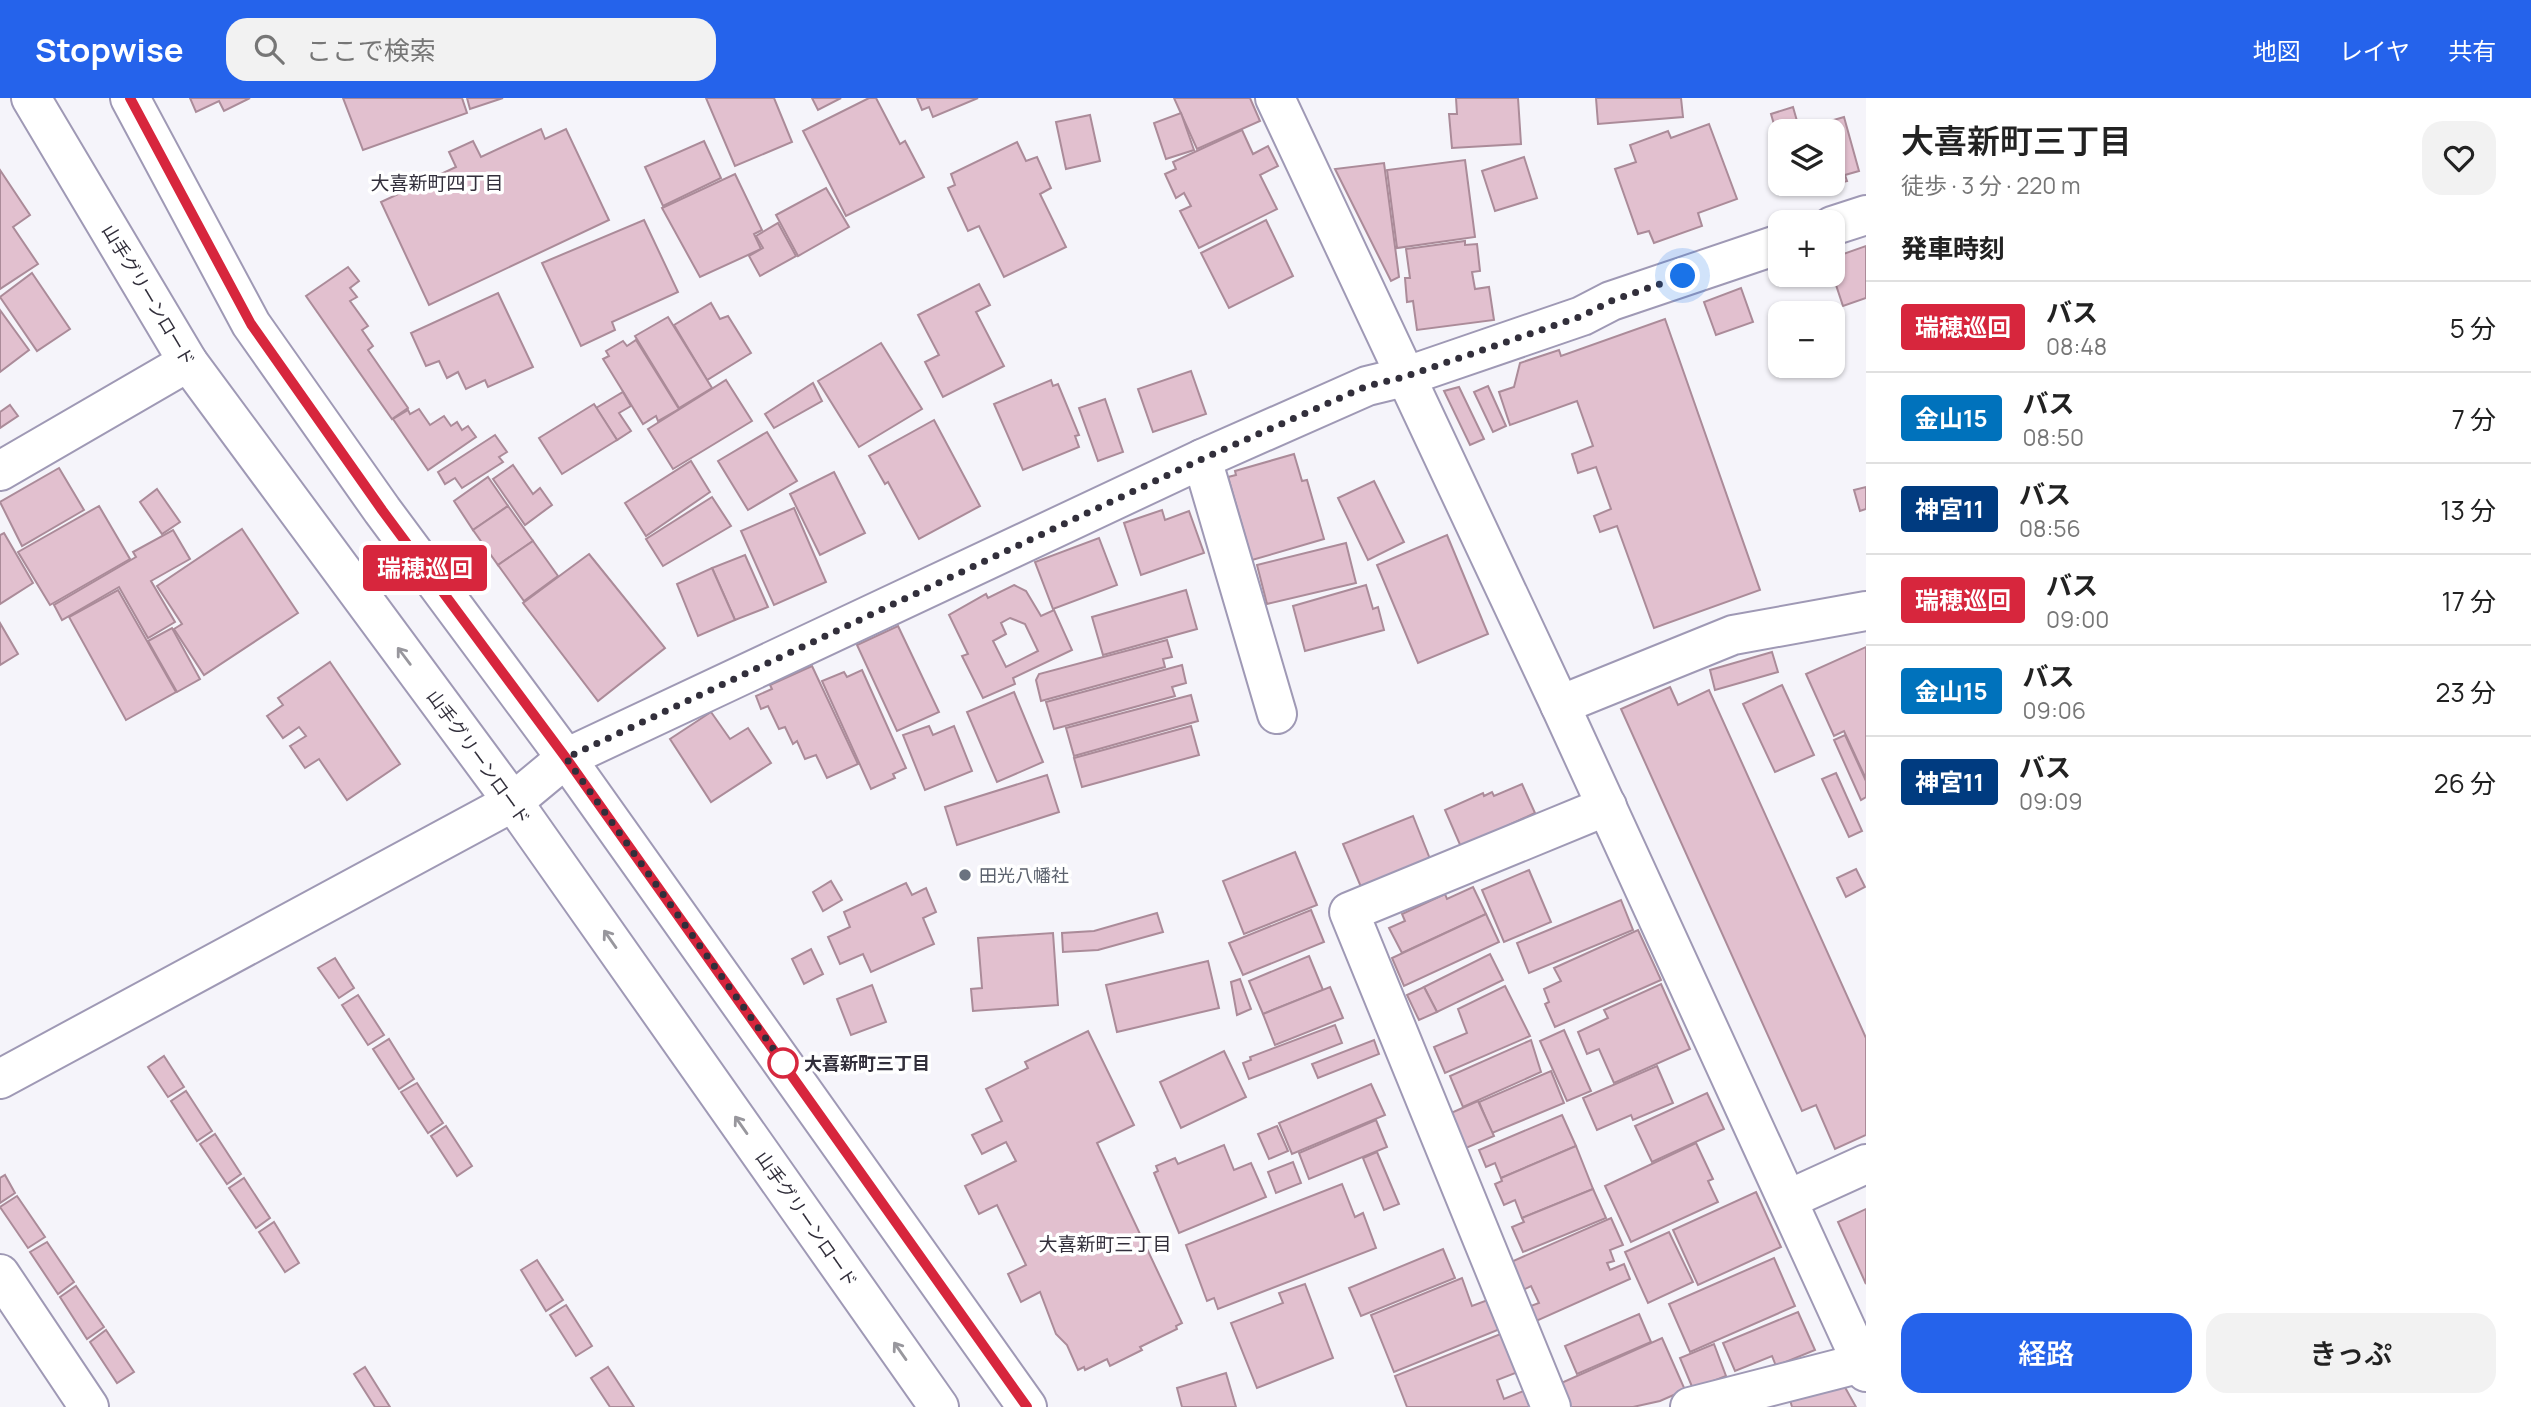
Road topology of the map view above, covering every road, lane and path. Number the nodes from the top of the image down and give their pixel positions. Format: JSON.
{"nodes":[{"id":1,"x":31,"y":98,"type":"edge"},
{"id":2,"x":130,"y":98,"type":"edge"},
{"id":3,"x":1275,"y":98,"type":"edge"},
{"id":4,"x":1866,"y":215,"type":"edge"},
{"id":5,"x":1845,"y":222,"type":"edge"},
{"id":6,"x":1768,"y":248,"type":"edge"},
{"id":7,"x":188,"y":362,"type":"junction"},
{"id":8,"x":1404,"y":377,"type":"junction"},
{"id":9,"x":1202,"y":459,"type":"junction"},
{"id":10,"x":0,"y":471,"type":"edge"},
{"id":11,"x":1866,"y":611,"type":"edge"},
{"id":12,"x":1560,"y":705,"type":"junction"},
{"id":13,"x":1277,"y":714,"type":"dead end"},
{"id":14,"x":566,"y":758,"type":"junction"},
{"id":15,"x":513,"y":802,"type":"junction"},
{"id":16,"x":1607,"y":806,"type":"junction"},
{"id":17,"x":0,"y":1079,"type":"edge"},
{"id":18,"x":1866,"y":1164,"type":"edge"},
{"id":19,"x":1789,"y":1199,"type":"junction"},
{"id":20,"x":0,"y":1274,"type":"edge"},
{"id":21,"x":1864,"y":1367,"type":"edge"},
{"id":22,"x":89,"y":1407,"type":"edge"},
{"id":23,"x":939,"y":1407,"type":"edge"},
{"id":24,"x":1027,"y":1407,"type":"edge"},
{"id":25,"x":1551,"y":1407,"type":"edge"},
{"id":26,"x":1690,"y":1407,"type":"edge"}],
"edges":[{"from":1,"to":7,"type":"street","name":"山手グリーンロード"},
{"from":2,"to":14,"type":"street"},
{"from":3,"to":8,"type":"street"},
{"from":4,"to":5,"type":"street"},
{"from":6,"to":8,"type":"street"},
{"from":7,"to":10,"type":"street"},
{"from":15,"to":7,"type":"street","name":"山手グリーンロード","one_way":true},
{"from":8,"to":9,"type":"street"},
{"from":8,"to":12,"type":"street"},
{"from":9,"to":13,"type":"street"},
{"from":9,"to":14,"type":"street"},
{"from":11,"to":12,"type":"street"},
{"from":12,"to":16,"type":"street"},
{"from":14,"to":15,"type":"street"},
{"from":14,"to":24,"type":"street"},
{"from":15,"to":17,"type":"street"},
{"from":23,"to":15,"type":"street","name":"山手グリーンロード","one_way":true},
{"from":16,"to":19,"type":"street"},
{"from":16,"to":25,"type":"street"},
{"from":18,"to":19,"type":"street"},
{"from":19,"to":21,"type":"street"},
{"from":20,"to":22,"type":"street"},
{"from":21,"to":26,"type":"street"}]}
